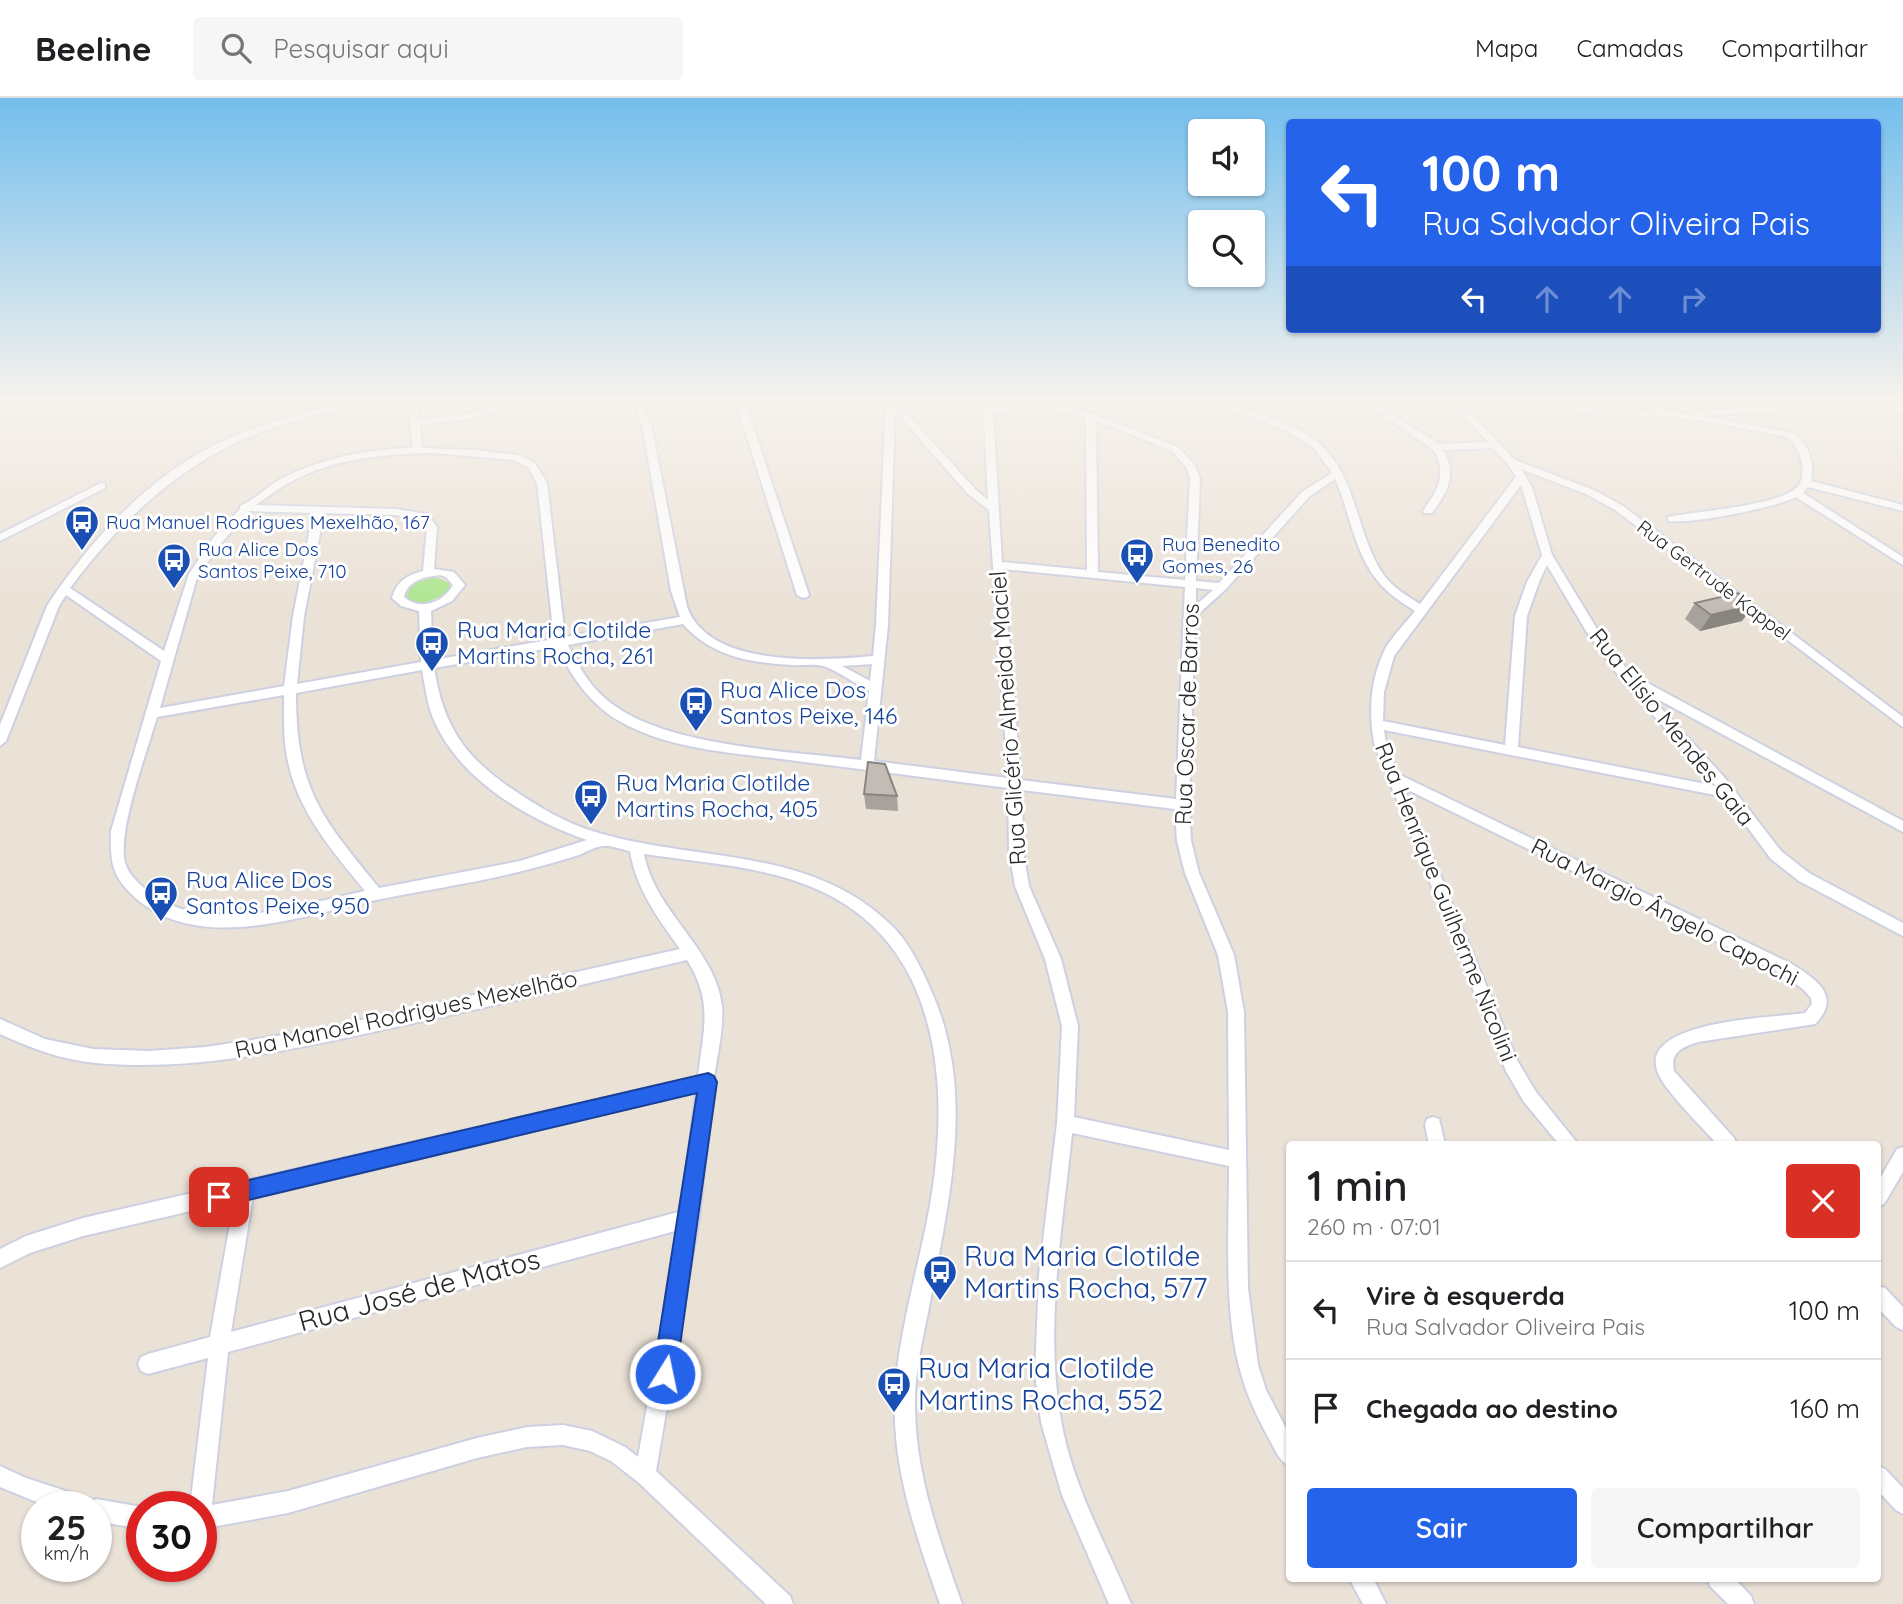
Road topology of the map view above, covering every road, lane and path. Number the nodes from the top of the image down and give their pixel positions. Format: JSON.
{"nodes":[{"id":1,"x":187,"y":466,"type":"edge"},
{"id":2,"x":315,"y":466,"type":"edge"},
{"id":3,"x":531,"y":466,"type":"edge"},
{"id":4,"x":654,"y":466,"type":"edge"},
{"id":5,"x":761,"y":466,"type":"edge"},
{"id":6,"x":886,"y":466,"type":"edge"},
{"id":7,"x":950,"y":466,"type":"edge"},
{"id":8,"x":991,"y":466,"type":"edge"},
{"id":9,"x":1092,"y":466,"type":"edge"},
{"id":10,"x":1191,"y":466,"type":"edge"},
{"id":11,"x":1332,"y":466,"type":"edge"},
{"id":12,"x":1448,"y":466,"type":"edge"},
{"id":13,"x":1515,"y":466,"type":"edge"},
{"id":14,"x":1523,"y":466,"type":"edge"},
{"id":15,"x":1806,"y":466,"type":"edge"},
{"id":16,"x":1337,"y":474,"type":"junction"},
{"id":17,"x":1521,"y":477,"type":"junction"},
{"id":18,"x":1806,"y":483,"type":"junction"},
{"id":19,"x":101,"y":486,"type":"dead end"},
{"id":20,"x":1797,"y":493,"type":"junction"},
{"id":21,"x":244,"y":508,"type":"junction"},
{"id":22,"x":1903,"y":508,"type":"edge"},
{"id":23,"x":993,"y":509,"type":"junction"},
{"id":24,"x":318,"y":511,"type":"junction"},
{"id":25,"x":1428,"y":511,"type":"dead end"},
{"id":26,"x":1672,"y":519,"type":"dead end"},
{"id":27,"x":0,"y":538,"type":"edge"},
{"id":28,"x":1547,"y":555,"type":"junction"},
{"id":29,"x":1903,"y":562,"type":"edge"},
{"id":30,"x":997,"y":565,"type":"junction"},
{"id":31,"x":428,"y":573,"type":"junction"},
{"id":32,"x":1093,"y":574,"type":"junction"},
{"id":33,"x":1191,"y":583,"type":"junction"},
{"id":34,"x":1222,"y":587,"type":"junction"},
{"id":35,"x":63,"y":588,"type":"junction"},
{"id":36,"x":803,"y":595,"type":"dead end"},
{"id":37,"x":425,"y":608,"type":"junction"},
{"id":38,"x":1422,"y":611,"type":"junction"},
{"id":39,"x":1191,"y":615,"type":"junction"},
{"id":40,"x":686,"y":620,"type":"junction"},
{"id":41,"x":560,"y":641,"type":"junction"},
{"id":42,"x":879,"y":659,"type":"junction"},
{"id":43,"x":167,"y":660,"type":"junction"},
{"id":44,"x":831,"y":664,"type":"junction"},
{"id":45,"x":426,"y":666,"type":"junction"},
{"id":46,"x":1624,"y":676,"type":"junction"},
{"id":47,"x":291,"y":688,"type":"junction"},
{"id":48,"x":876,"y":691,"type":"junction"},
{"id":49,"x":151,"y":714,"type":"junction"},
{"id":50,"x":1903,"y":723,"type":"edge"},
{"id":51,"x":1377,"y":724,"type":"junction"},
{"id":52,"x":0,"y":741,"type":"edge"},
{"id":53,"x":1511,"y":750,"type":"junction"},
{"id":54,"x":867,"y":764,"type":"junction"},
{"id":55,"x":1393,"y":777,"type":"junction"},
{"id":56,"x":1015,"y":783,"type":"junction"},
{"id":57,"x":1728,"y":793,"type":"junction"},
{"id":58,"x":1182,"y":805,"type":"junction"},
{"id":59,"x":1903,"y":827,"type":"edge"},
{"id":60,"x":604,"y":840,"type":"junction"},
{"id":61,"x":636,"y":847,"type":"junction"},
{"id":62,"x":376,"y":894,"type":"junction"},
{"id":63,"x":1903,"y":930,"type":"edge"},
{"id":64,"x":690,"y":953,"type":"junction"},
{"id":65,"x":0,"y":1026,"type":"edge"},
{"id":66,"x":708,"y":1082,"type":"junction"},
{"id":67,"x":1065,"y":1123,"type":"junction"},
{"id":68,"x":1433,"y":1125,"type":"dead end"},
{"id":69,"x":1436,"y":1141,"type":"edge"},
{"id":70,"x":1567,"y":1141,"type":"edge"},
{"id":71,"x":1725,"y":1141,"type":"edge"},
{"id":72,"x":1903,"y":1155,"type":"edge"},
{"id":73,"x":1238,"y":1160,"type":"junction"},
{"id":74,"x":245,"y":1191,"type":"junction"},
{"id":75,"x":1881,"y":1193,"type":"edge"},
{"id":76,"x":690,"y":1218,"type":"junction"},
{"id":77,"x":0,"y":1259,"type":"edge"},
{"id":78,"x":1881,"y":1298,"type":"edge"},
{"id":79,"x":1903,"y":1321,"type":"edge"},
{"id":80,"x":219,"y":1344,"type":"junction"},
{"id":81,"x":148,"y":1364,"type":"dead end"},
{"id":82,"x":1286,"y":1449,"type":"edge"},
{"id":83,"x":645,"y":1475,"type":"junction"},
{"id":84,"x":0,"y":1476,"type":"edge"},
{"id":85,"x":1881,"y":1479,"type":"edge"},
{"id":86,"x":34,"y":1491,"type":"edge"},
{"id":87,"x":203,"y":1491,"type":"edge"},
{"id":88,"x":1903,"y":1503,"type":"edge"},
{"id":89,"x":217,"y":1515,"type":"edge"},
{"id":90,"x":1362,"y":1582,"type":"edge"},
{"id":91,"x":1722,"y":1582,"type":"edge"},
{"id":92,"x":782,"y":1604,"type":"edge"},
{"id":93,"x":951,"y":1604,"type":"edge"},
{"id":94,"x":1120,"y":1604,"type":"edge"},
{"id":95,"x":1375,"y":1604,"type":"edge"},
{"id":96,"x":1743,"y":1604,"type":"edge"}],
"edges":[{"from":1,"to":35,"type":"street"},
{"from":2,"to":21,"type":"street"},
{"from":3,"to":41,"type":"street"},
{"from":4,"to":40,"type":"street"},
{"from":5,"to":36,"type":"street"},
{"from":6,"to":42,"type":"street"},
{"from":7,"to":23,"type":"street"},
{"from":8,"to":23,"type":"street","name":"Rua Glicério Almeida Maciel"},
{"from":9,"to":32,"type":"street"},
{"from":10,"to":33,"type":"street","name":"Rua Oscar de Barros"},
{"from":11,"to":16,"type":"street"},
{"from":12,"to":25,"type":"street"},
{"from":13,"to":17,"type":"street","name":"Rua Elísio Mendes Gaia"},
{"from":14,"to":50,"type":"street","name":"Rua Gertrude Kappel"},
{"from":15,"to":18,"type":"street"},
{"from":16,"to":34,"type":"street"},
{"from":16,"to":38,"type":"street"},
{"from":17,"to":28,"type":"street","name":"Rua Elísio Mendes Gaia"},
{"from":17,"to":38,"type":"street","name":"Rua Henrique Guilherme Nicolini"},
{"from":18,"to":20,"type":"street"},
{"from":18,"to":22,"type":"street"},
{"from":19,"to":27,"type":"street"},
{"from":20,"to":26,"type":"street"},
{"from":20,"to":29,"type":"street"},
{"from":21,"to":24,"type":"street"},
{"from":21,"to":43,"type":"street"},
{"from":23,"to":30,"type":"street","name":"Rua Glicério Almeida Maciel"},
{"from":24,"to":31,"type":"street"},
{"from":24,"to":47,"type":"street"},
{"from":28,"to":46,"type":"street","name":"Rua Elísio Mendes Gaia"},
{"from":28,"to":53,"type":"street"},
{"from":30,"to":32,"type":"street"},
{"from":30,"to":56,"type":"street","name":"Rua Glicério Almeida Maciel"},
{"from":31,"to":37,"type":"street"},
{"from":31,"to":37,"type":"street"},
{"from":32,"to":33,"type":"street"},
{"from":33,"to":34,"type":"street"},
{"from":33,"to":39,"type":"street","name":"Rua Oscar de Barros"},
{"from":34,"to":39,"type":"street"},
{"from":35,"to":43,"type":"street"},
{"from":35,"to":52,"type":"street"},
{"from":37,"to":45,"type":"street"},
{"from":38,"to":51,"type":"street","name":"Rua Henrique Guilherme Nicolini"},
{"from":39,"to":58,"type":"street","name":"Rua Oscar de Barros"},
{"from":40,"to":41,"type":"street"},
{"from":40,"to":44,"type":"street"},
{"from":41,"to":45,"type":"street"},
{"from":41,"to":54,"type":"street"},
{"from":42,"to":44,"type":"street"},
{"from":42,"to":48,"type":"street"},
{"from":43,"to":49,"type":"street"},
{"from":44,"to":48,"type":"street"},
{"from":45,"to":47,"type":"street"},
{"from":45,"to":60,"type":"street"},
{"from":46,"to":57,"type":"street","name":"Rua Elísio Mendes Gaia"},
{"from":46,"to":59,"type":"street"},
{"from":47,"to":49,"type":"street"},
{"from":47,"to":62,"type":"street"},
{"from":48,"to":54,"type":"street"},
{"from":49,"to":62,"type":"street"},
{"from":51,"to":53,"type":"street"},
{"from":51,"to":55,"type":"street","name":"Rua Henrique Guilherme Nicolini"},
{"from":53,"to":57,"type":"street"},
{"from":54,"to":56,"type":"street"},
{"from":55,"to":70,"type":"street","name":"Rua Henrique Guilherme Nicolini"},
{"from":55,"to":71,"type":"street","name":"Rua Margio Ângelo Capochi"},
{"from":56,"to":58,"type":"street"},
{"from":56,"to":67,"type":"street","name":"Rua Glicério Almeida Maciel"},
{"from":57,"to":63,"type":"street","name":"Rua Elísio Mendes Gaia"},
{"from":58,"to":73,"type":"street","name":"Rua Oscar de Barros"},
{"from":60,"to":61,"type":"street"},
{"from":60,"to":62,"type":"street"},
{"from":61,"to":64,"type":"street"},
{"from":61,"to":93,"type":"street"},
{"from":64,"to":65,"type":"street","name":"Rua Manoel Rodrigues Mexelhão"},
{"from":64,"to":66,"type":"street"},
{"from":66,"to":74,"type":"street"},
{"from":66,"to":76,"type":"street"},
{"from":67,"to":73,"type":"street"},
{"from":67,"to":94,"type":"street","name":"Rua Glicério Almeida Maciel"},
{"from":68,"to":69,"type":"street"},
{"from":72,"to":75,"type":"street"},
{"from":73,"to":82,"type":"street","name":"Rua Oscar de Barros"},
{"from":74,"to":77,"type":"street"},
{"from":74,"to":80,"type":"street"},
{"from":76,"to":80,"type":"street","name":"Rua José de Matos"},
{"from":76,"to":83,"type":"street"},
{"from":78,"to":79,"type":"street"},
{"from":80,"to":81,"type":"street","name":"Rua José de Matos"},
{"from":80,"to":87,"type":"street"},
{"from":83,"to":89,"type":"street"},
{"from":83,"to":92,"type":"street"},
{"from":84,"to":86,"type":"street"},
{"from":85,"to":88,"type":"street"},
{"from":90,"to":95,"type":"street"},
{"from":91,"to":96,"type":"street"}]}
